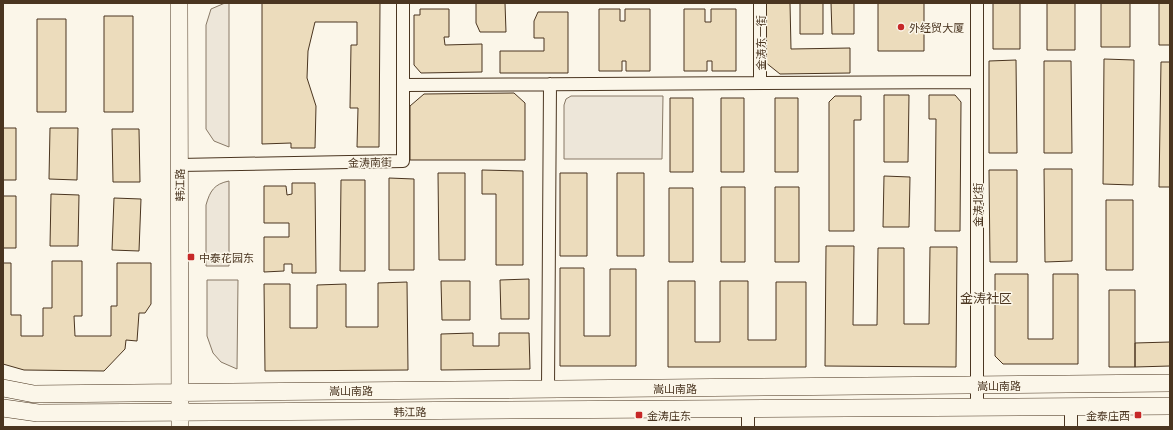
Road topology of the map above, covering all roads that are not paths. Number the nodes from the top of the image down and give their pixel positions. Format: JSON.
{"nodes":[{"id":1,"x":167,"y":3,"type":"edge"},
{"id":2,"x":179,"y":3,"type":"edge"},
{"id":3,"x":404,"y":3,"type":"edge"},
{"id":4,"x":760,"y":3,"type":"edge"},
{"id":5,"x":977,"y":3,"type":"edge"},
{"id":6,"x":977,"y":82,"type":"junction"},
{"id":7,"x":760,"y":83,"type":"junction"},
{"id":8,"x":550,"y":84,"type":"junction"},
{"id":9,"x":404,"y":85,"type":"junction"},
{"id":10,"x":179,"y":165,"type":"junction"},
{"id":11,"x":1170,"y":383,"type":"edge"},
{"id":12,"x":977,"y":385,"type":"junction"},
{"id":13,"x":3,"y":388,"type":"edge"},
{"id":14,"x":548,"y":389,"type":"junction"},
{"id":15,"x":175,"y":392,"type":"junction"},
{"id":16,"x":1170,"y":406,"type":"edge"},
{"id":17,"x":1071,"y":407,"type":"junction"},
{"id":18,"x":3,"y":408,"type":"edge"},
{"id":19,"x":977,"y":408,"type":"junction"},
{"id":20,"x":640,"y":409,"type":"joint"},
{"id":21,"x":748,"y":409,"type":"junction"},
{"id":22,"x":175,"y":420,"type":"edge"},
{"id":23,"x":748,"y":427,"type":"edge"},
{"id":24,"x":1071,"y":427,"type":"edge"}],
"edges":[{"from":1,"to":15,"type":"street","name":"韩江路"},
{"from":2,"to":10,"type":"street","name":"韩江路"},
{"from":3,"to":9,"type":"street","name":"金涛南街"},
{"from":4,"to":7,"type":"street","name":"金涛东一街"},
{"from":5,"to":6,"type":"street","name":"金涛北街"},
{"from":6,"to":7,"type":"street"},
{"from":6,"to":12,"type":"street","name":"金涛北街"},
{"from":7,"to":8,"type":"street"},
{"from":8,"to":9,"type":"street"},
{"from":8,"to":14,"type":"street"},
{"from":9,"to":10,"type":"street","name":"金涛南街"},
{"from":10,"to":15,"type":"street","name":"韩江路"},
{"from":11,"to":12,"type":"street","name":"嵩山南路"},
{"from":12,"to":14,"type":"street","name":"嵩山南路"},
{"from":12,"to":19,"type":"street","name":"金涛北街"},
{"from":13,"to":15,"type":"street","name":"嵩山南路"},
{"from":14,"to":15,"type":"street","name":"嵩山南路"},
{"from":15,"to":22,"type":"street","name":"韩江路"},
{"from":16,"to":17,"type":"street","name":"嵩山南路"},
{"from":17,"to":19,"type":"street","name":"嵩山南路"},
{"from":17,"to":24,"type":"street"},
{"from":18,"to":22,"type":"street"},
{"from":19,"to":21,"type":"street","name":"嵩山南路"},
{"from":20,"to":21,"type":"street","name":"嵩山南路"},
{"from":20,"to":22,"type":"street","name":"韩江路"},
{"from":21,"to":23,"type":"street"}]}
